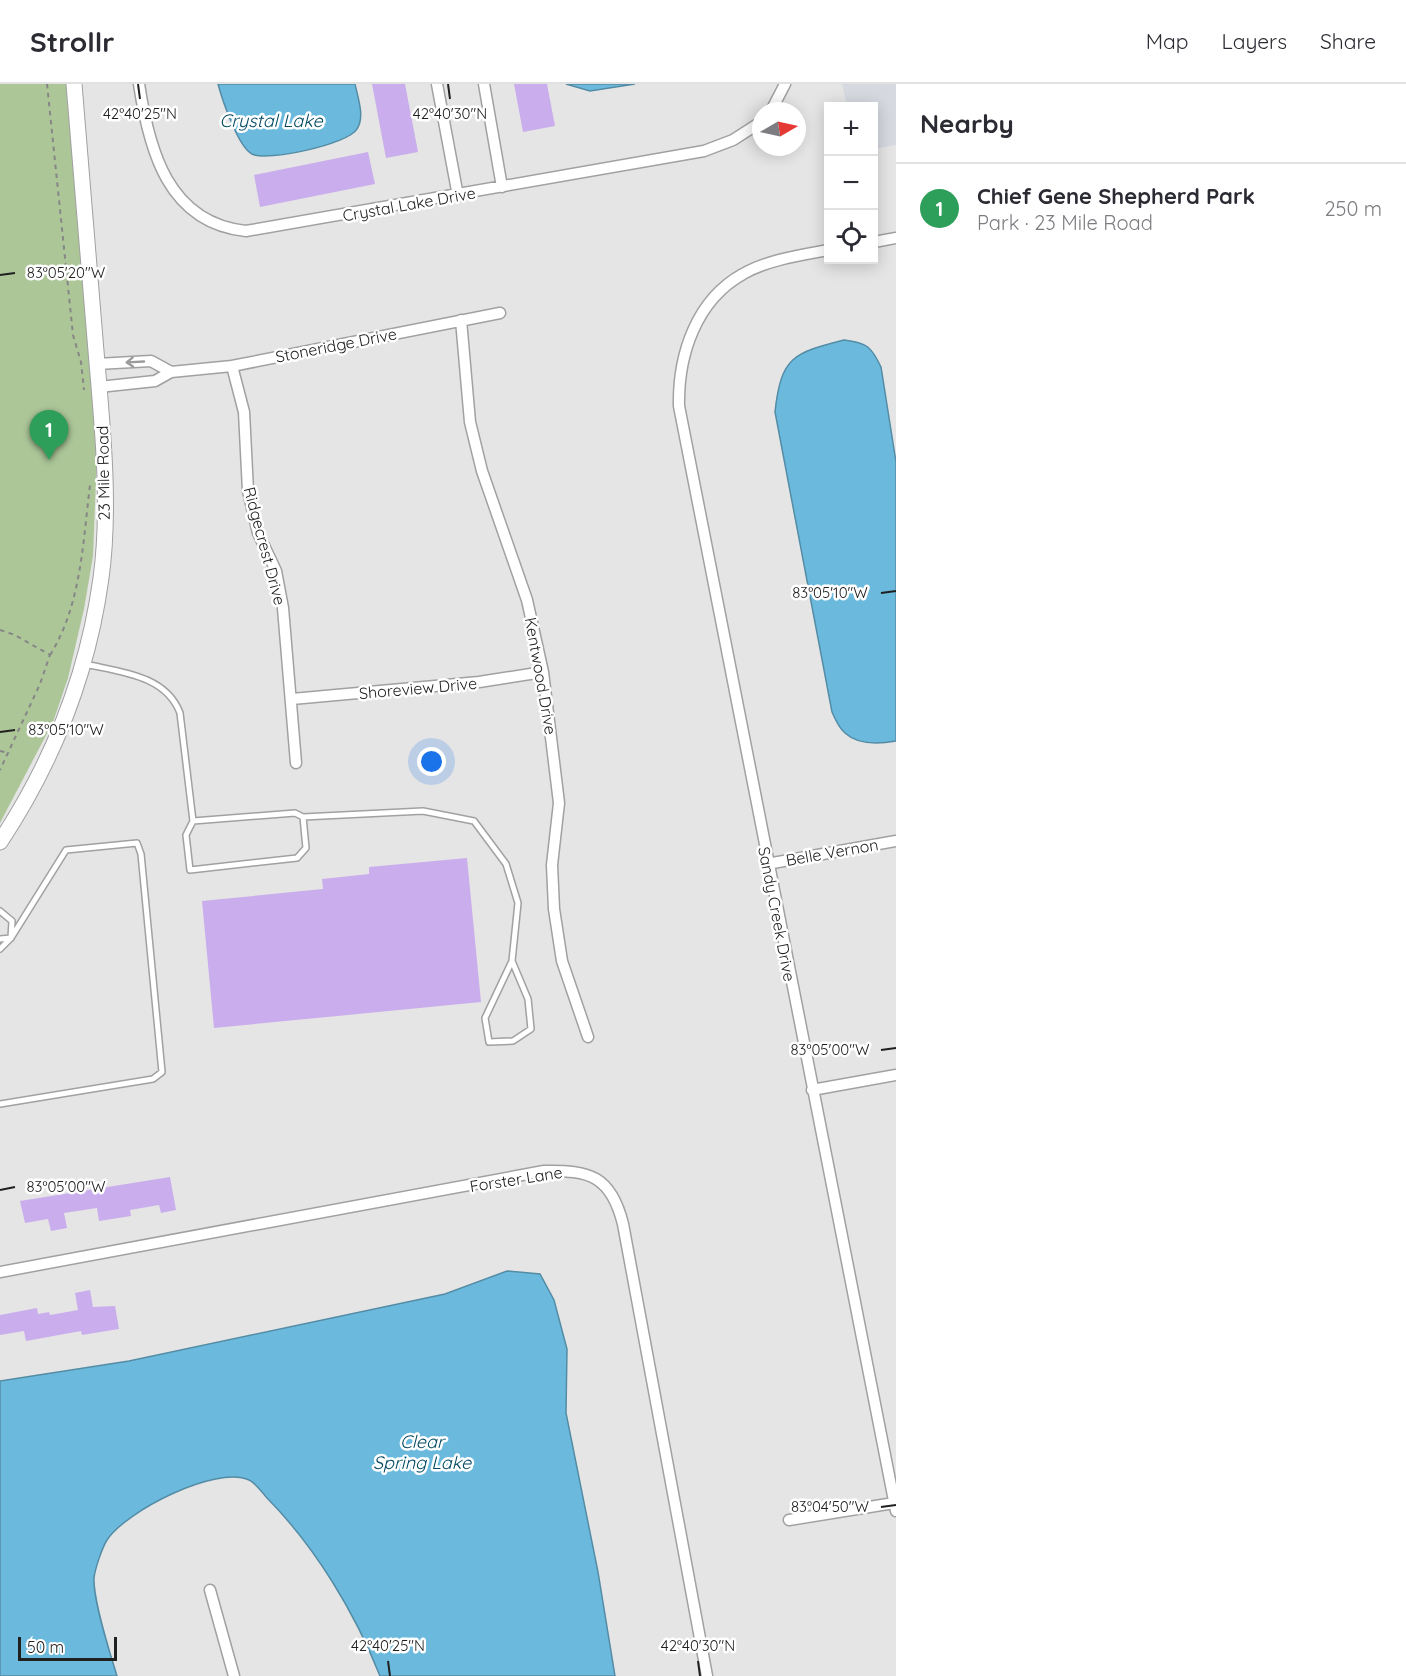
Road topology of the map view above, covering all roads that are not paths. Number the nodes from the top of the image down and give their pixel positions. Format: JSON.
{"nodes":[{"id":1,"x":74,"y":84,"type":"edge"},
{"id":2,"x":139,"y":84,"type":"edge"},
{"id":3,"x":437,"y":84,"type":"edge"},
{"id":4,"x":484,"y":84,"type":"edge"},
{"id":5,"x":785,"y":84,"type":"edge"},
{"id":6,"x":776,"y":102,"type":"edge"},
{"id":7,"x":752,"y":128,"type":"edge"},
{"id":8,"x":502,"y":188,"type":"junction"},
{"id":9,"x":458,"y":196,"type":"junction"},
{"id":10,"x":896,"y":238,"type":"edge"},
{"id":11,"x":878,"y":241,"type":"edge"},
{"id":12,"x":824,"y":251,"type":"edge"},
{"id":13,"x":500,"y":313,"type":"dead end"},
{"id":14,"x":461,"y":320,"type":"junction"},
{"id":15,"x":97,"y":364,"type":"junction"},
{"id":16,"x":232,"y":366,"type":"junction"},
{"id":17,"x":171,"y":372,"type":"junction"},
{"id":18,"x":99,"y":387,"type":"junction"},
{"id":19,"x":83,"y":664,"type":"junction"},
{"id":20,"x":543,"y":672,"type":"junction"},
{"id":21,"x":292,"y":699,"type":"junction"},
{"id":22,"x":296,"y":763,"type":"dead end"},
{"id":23,"x":303,"y":818,"type":"junction"},
{"id":24,"x":193,"y":821,"type":"junction"},
{"id":25,"x":896,"y":841,"type":"edge"},
{"id":26,"x":0,"y":842,"type":"edge"},
{"id":27,"x":767,"y":864,"type":"junction"},
{"id":28,"x":0,"y":911,"type":"edge"},
{"id":29,"x":11,"y":938,"type":"junction"},
{"id":30,"x":0,"y":939,"type":"edge"},
{"id":31,"x":0,"y":949,"type":"edge"},
{"id":32,"x":512,"y":961,"type":"junction"},
{"id":33,"x":588,"y":1037,"type":"dead end"},
{"id":34,"x":896,"y":1075,"type":"edge"},
{"id":35,"x":813,"y":1090,"type":"junction"},
{"id":36,"x":0,"y":1104,"type":"edge"},
{"id":37,"x":0,"y":1272,"type":"edge"},
{"id":38,"x":895,"y":1507,"type":"edge"},
{"id":39,"x":789,"y":1520,"type":"dead end"},
{"id":40,"x":210,"y":1590,"type":"dead end"},
{"id":41,"x":234,"y":1676,"type":"edge"},
{"id":42,"x":707,"y":1676,"type":"edge"}],
"edges":[{"from":1,"to":15,"type":"main road","name":"23 Mile Road"},
{"from":2,"to":9,"type":"street","name":"Crystal Lake Drive"},
{"from":3,"to":9,"type":"street"},
{"from":4,"to":8,"type":"street"},
{"from":5,"to":6,"type":"street"},
{"from":7,"to":8,"type":"street","name":"Crystal Lake Drive"},
{"from":8,"to":9,"type":"street","name":"Crystal Lake Drive"},
{"from":10,"to":11,"type":"street"},
{"from":12,"to":27,"type":"street","name":"Sandy Creek Drive"},
{"from":13,"to":14,"type":"street","name":"Stoneridge Drive"},
{"from":14,"to":16,"type":"street","name":"Stoneridge Drive"},
{"from":14,"to":20,"type":"street","name":"Kentwood Drive"},
{"from":17,"to":15,"type":"street","name":"Stoneridge Drive","one_way":true},
{"from":15,"to":18,"type":"main road","name":"23 Mile Road"},
{"from":16,"to":17,"type":"street","name":"Stoneridge Drive"},
{"from":16,"to":21,"type":"street","name":"Ridgecrest Drive"},
{"from":17,"to":18,"type":"street","name":"Stoneridge Drive"},
{"from":18,"to":19,"type":"main road","name":"23 Mile Road"},
{"from":19,"to":24,"type":"lane"},
{"from":19,"to":26,"type":"main road","name":"23 Mile Road"},
{"from":20,"to":21,"type":"street","name":"Shoreview Drive"},
{"from":20,"to":33,"type":"street","name":"Kentwood Drive"},
{"from":21,"to":22,"type":"street","name":"Ridgecrest Drive"},
{"from":23,"to":24,"type":"lane"},
{"from":23,"to":24,"type":"lane"},
{"from":23,"to":32,"type":"lane"},
{"from":25,"to":27,"type":"street","name":"Belle Vernon"},
{"from":27,"to":35,"type":"street","name":"Sandy Creek Drive"},
{"from":28,"to":29,"type":"lane"},
{"from":29,"to":30,"type":"lane"},
{"from":29,"to":31,"type":"lane"},
{"from":29,"to":36,"type":"lane"},
{"from":32,"to":32,"type":"lane"},
{"from":34,"to":35,"type":"street"},
{"from":35,"to":38,"type":"street","name":"Sandy Creek Drive"},
{"from":37,"to":42,"type":"street","name":"Forster Lane"},
{"from":38,"to":39,"type":"street"},
{"from":40,"to":41,"type":"street"}]}
